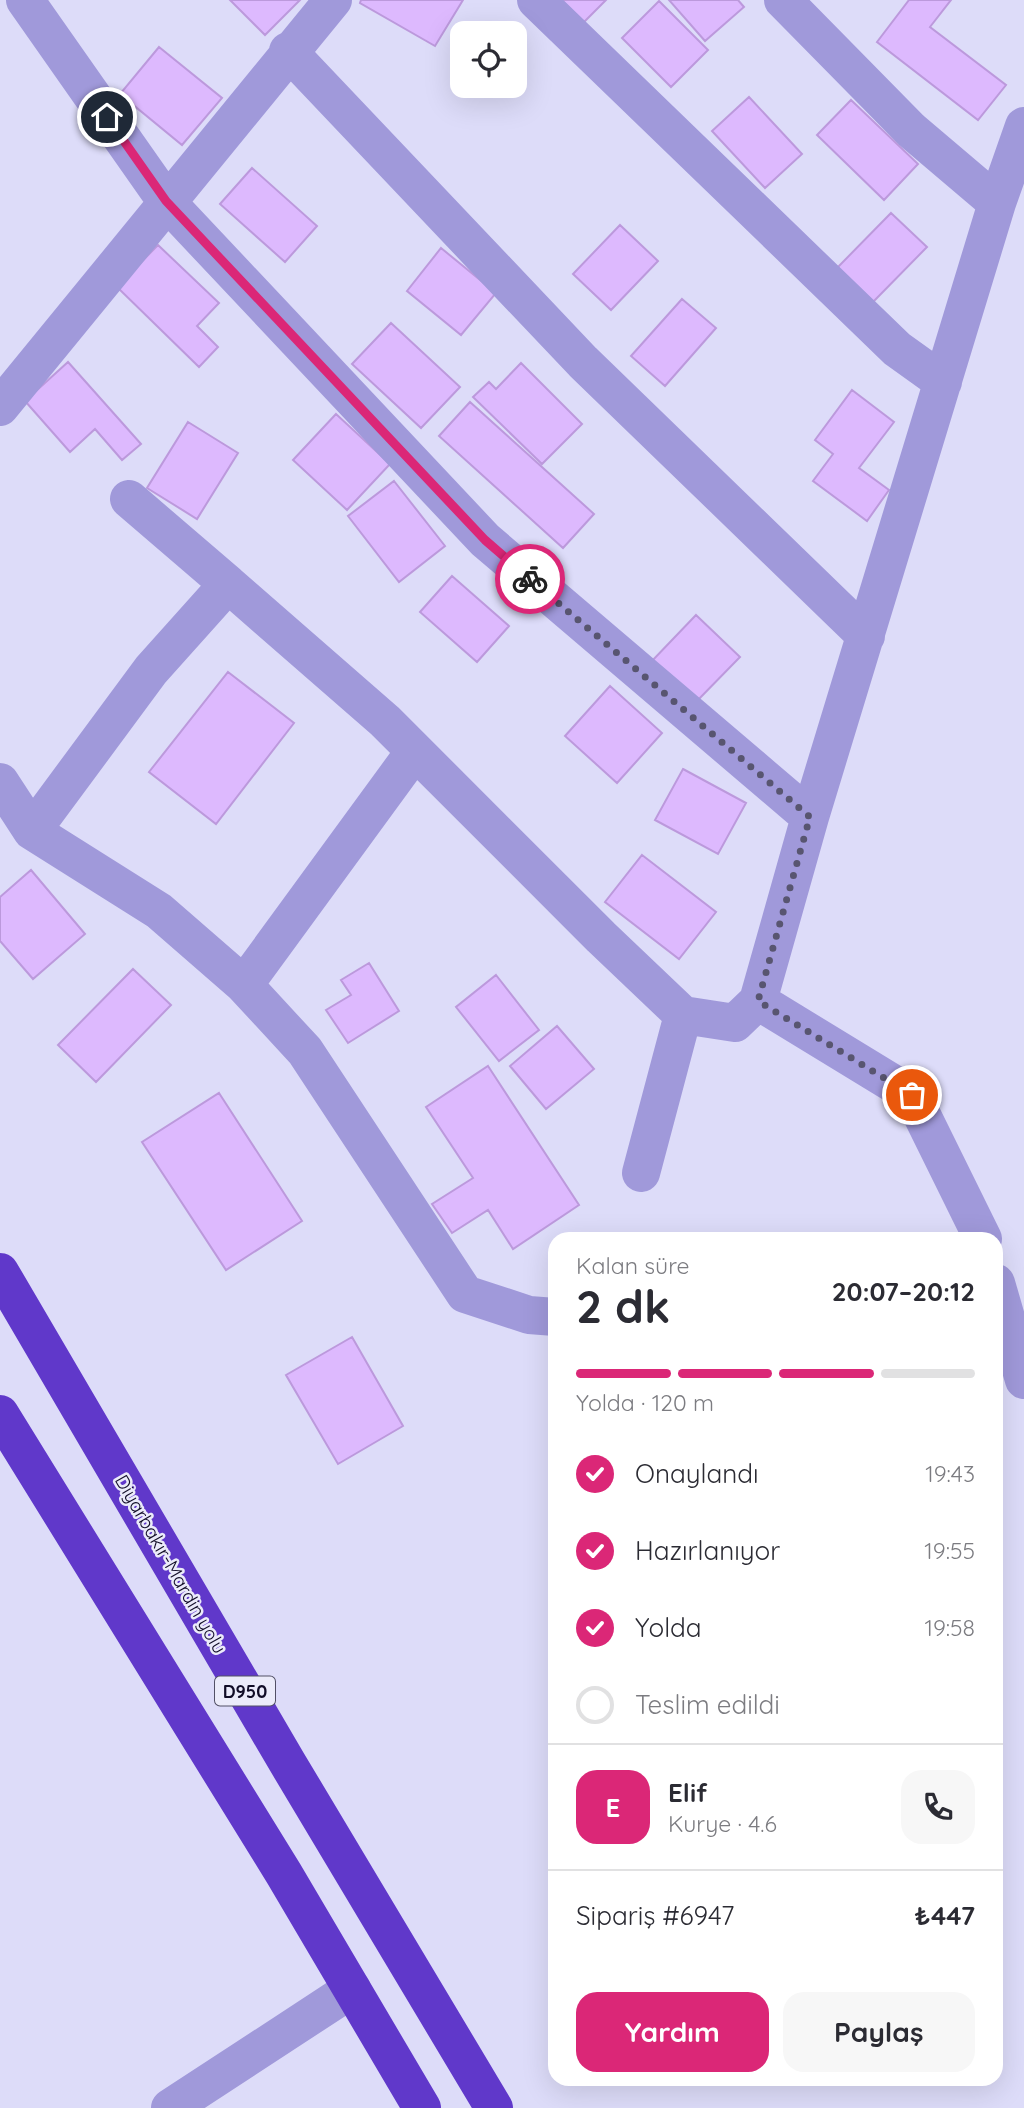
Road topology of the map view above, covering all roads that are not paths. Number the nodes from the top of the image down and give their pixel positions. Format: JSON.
{"nodes":[{"id":1,"x":333,"y":0,"type":"edge"},
{"id":2,"x":536,"y":0,"type":"edge"},
{"id":3,"x":783,"y":0,"type":"edge"},
{"id":4,"x":34,"y":4,"type":"edge"},
{"id":5,"x":288,"y":51,"type":"junction"},
{"id":6,"x":1024,"y":126,"type":"edge"},
{"id":7,"x":166,"y":201,"type":"junction"},
{"id":8,"x":997,"y":204,"type":"junction"},
{"id":9,"x":943,"y":382,"type":"junction"},
{"id":10,"x":0,"y":407,"type":"edge"},
{"id":11,"x":129,"y":499,"type":"dead end"},
{"id":12,"x":228,"y":584,"type":"junction"},
{"id":13,"x":866,"y":636,"type":"junction"},
{"id":14,"x":415,"y":751,"type":"junction"},
{"id":15,"x":0,"y":782,"type":"edge"},
{"id":16,"x":810,"y":817,"type":"junction"},
{"id":17,"x":32,"y":831,"type":"junction"},
{"id":18,"x":244,"y":985,"type":"junction"},
{"id":19,"x":758,"y":1001,"type":"junction"},
{"id":20,"x":683,"y":1015,"type":"junction"},
{"id":21,"x":641,"y":1173,"type":"dead end"},
{"id":22,"x":980,"y":1232,"type":"edge"},
{"id":23,"x":0,"y":1272,"type":"edge"},
{"id":24,"x":1003,"y":1307,"type":"edge"},
{"id":25,"x":548,"y":1316,"type":"edge"},
{"id":26,"x":1024,"y":1380,"type":"edge"},
{"id":27,"x":0,"y":1414,"type":"edge"},
{"id":28,"x":352,"y":1989,"type":"junction"},
{"id":29,"x":170,"y":2108,"type":"edge"},
{"id":30,"x":422,"y":2108,"type":"edge"},
{"id":31,"x":494,"y":2108,"type":"edge"}],
"edges":[{"from":1,"to":5,"type":"street"},
{"from":2,"to":9,"type":"street"},
{"from":3,"to":8,"type":"street"},
{"from":4,"to":7,"type":"street"},
{"from":5,"to":7,"type":"street"},
{"from":5,"to":13,"type":"street"},
{"from":6,"to":8,"type":"street"},
{"from":7,"to":10,"type":"street"},
{"from":7,"to":16,"type":"street"},
{"from":8,"to":9,"type":"street"},
{"from":9,"to":13,"type":"street"},
{"from":11,"to":12,"type":"street"},
{"from":12,"to":14,"type":"street"},
{"from":12,"to":17,"type":"street"},
{"from":13,"to":16,"type":"street"},
{"from":14,"to":18,"type":"street"},
{"from":14,"to":20,"type":"street"},
{"from":15,"to":17,"type":"street"},
{"from":16,"to":19,"type":"street"},
{"from":17,"to":18,"type":"street"},
{"from":18,"to":25,"type":"street"},
{"from":19,"to":20,"type":"street"},
{"from":19,"to":22,"type":"street"},
{"from":20,"to":21,"type":"street"},
{"from":23,"to":31,"type":"highway","name":"Diyarbakır-Mardin yolu","number":"D950"},
{"from":24,"to":26,"type":"street"},
{"from":27,"to":28,"type":"highway"},
{"from":28,"to":29,"type":"street"},
{"from":28,"to":30,"type":"highway"}]}
